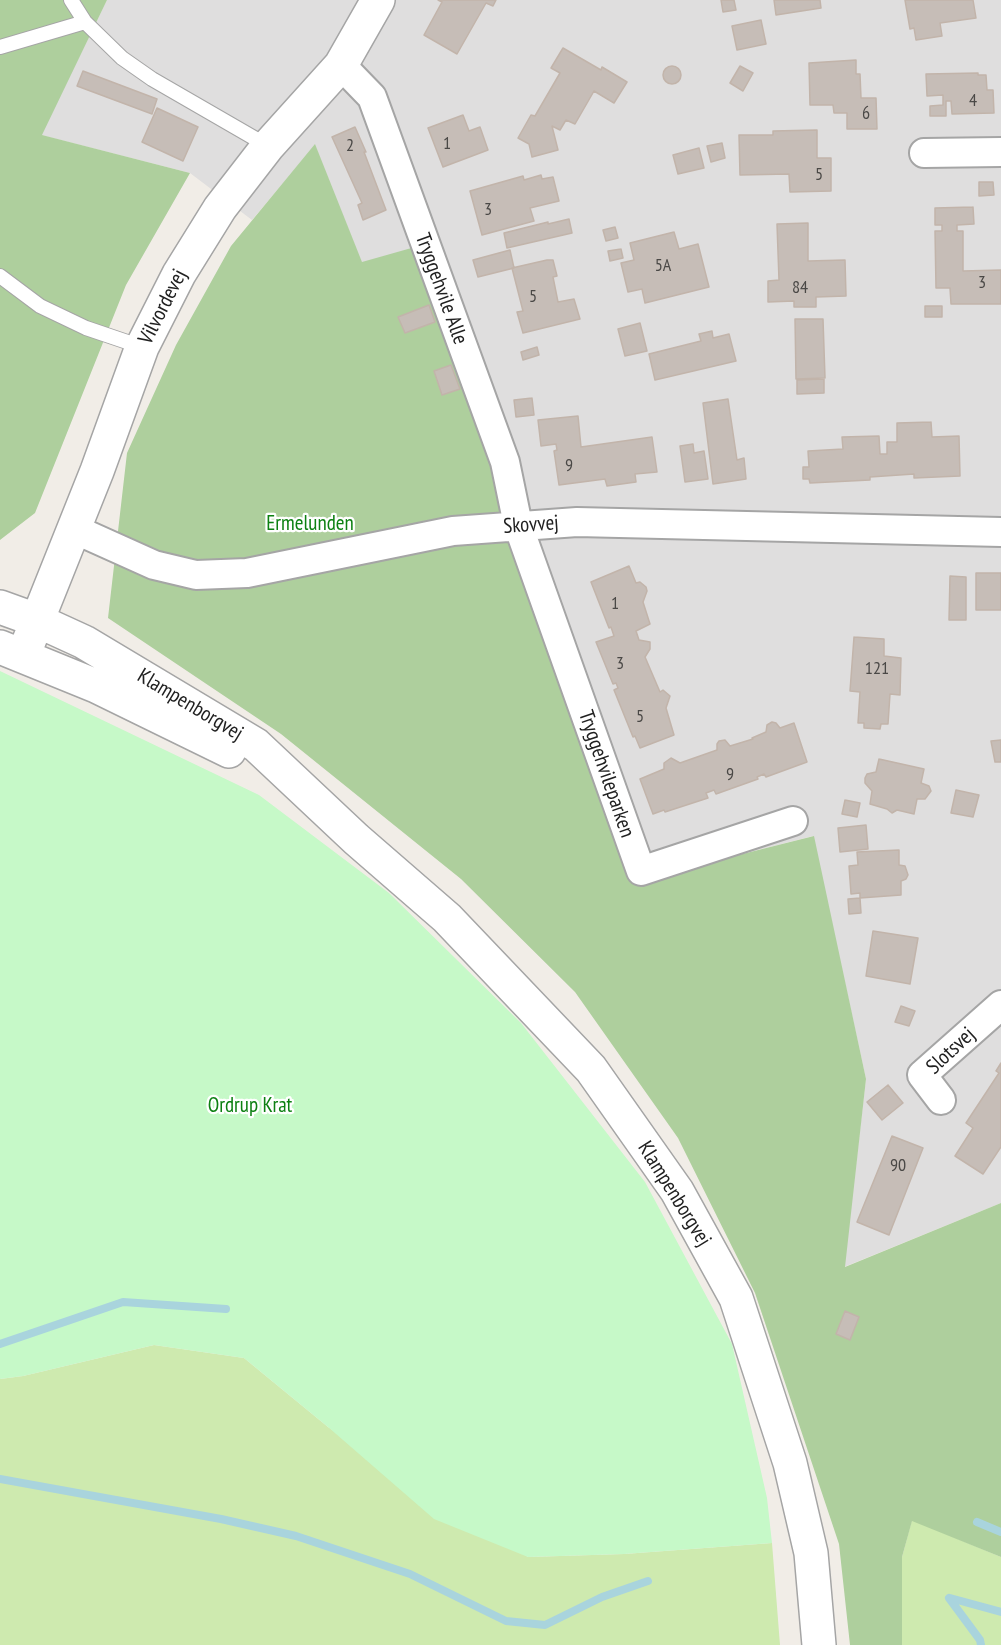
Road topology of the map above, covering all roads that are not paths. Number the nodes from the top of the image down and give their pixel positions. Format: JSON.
{"nodes":[{"id":1,"x":71,"y":0,"type":"edge"},
{"id":2,"x":378,"y":0,"type":"edge"},
{"id":3,"x":85,"y":22,"type":"junction"},
{"id":4,"x":0,"y":47,"type":"edge"},
{"id":5,"x":341,"y":65,"type":"junction"},
{"id":6,"x":268,"y":146,"type":"junction"},
{"id":7,"x":1001,"y":152,"type":"edge"},
{"id":8,"x":924,"y":153,"type":"dead end"},
{"id":9,"x":0,"y":276,"type":"edge"},
{"id":10,"x":142,"y":347,"type":"junction"},
{"id":11,"x":518,"y":525,"type":"junction"},
{"id":12,"x":74,"y":530,"type":"junction"},
{"id":13,"x":1001,"y":532,"type":"edge"},
{"id":14,"x":0,"y":607,"type":"edge"},
{"id":15,"x":36,"y":620,"type":"junction"},
{"id":16,"x":12,"y":652,"type":"edge"},
{"id":17,"x":793,"y":821,"type":"dead end"},
{"id":18,"x":356,"y":839,"type":"junction"},
{"id":19,"x":1001,"y":1005,"type":"edge"},
{"id":20,"x":941,"y":1100,"type":"dead end"},
{"id":21,"x":819,"y":1645,"type":"edge"}],
"edges":[{"from":1,"to":3,"type":"lane"},
{"from":2,"to":5,"type":"street","name":"Vilvordevej"},
{"from":3,"to":4,"type":"lane"},
{"from":3,"to":6,"type":"lane"},
{"from":5,"to":6,"type":"street","name":"Vilvordevej"},
{"from":5,"to":11,"type":"street","name":"Tryggehvile Alle"},
{"from":6,"to":10,"type":"street","name":"Vilvordevej"},
{"from":7,"to":8,"type":"street"},
{"from":9,"to":10,"type":"lane"},
{"from":10,"to":12,"type":"street","name":"Vilvordevej"},
{"from":11,"to":12,"type":"street","name":"Skovvej"},
{"from":11,"to":13,"type":"street","name":"Skovvej"},
{"from":11,"to":17,"type":"street","name":"Tryggehvileparken"},
{"from":12,"to":15,"type":"street","name":"Vilvordevej"},
{"from":14,"to":15,"type":"street","name":"Klampenborgvej"},
{"from":15,"to":16,"type":"street","name":"Vilvordevej"},
{"from":15,"to":18,"type":"street","name":"Klampenborgvej"},
{"from":16,"to":18,"type":"street","name":"Klampenborgvej"},
{"from":18,"to":21,"type":"street","name":"Klampenborgvej"},
{"from":19,"to":20,"type":"street","name":"Slotsvej"}]}
